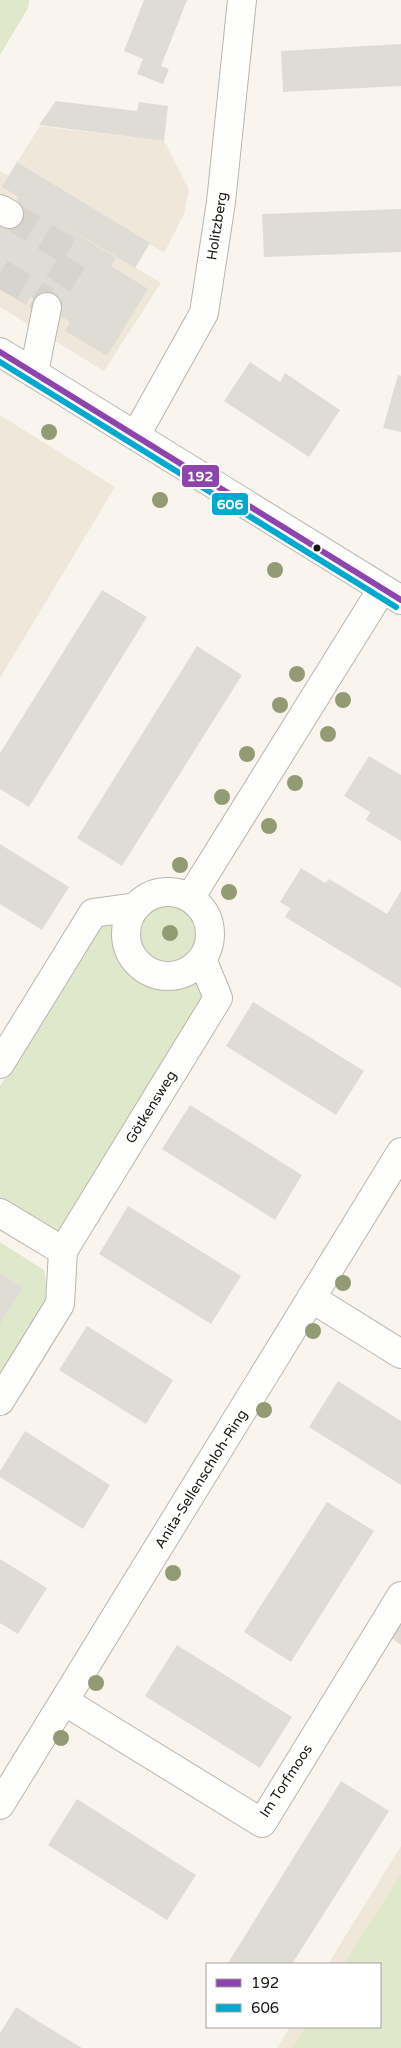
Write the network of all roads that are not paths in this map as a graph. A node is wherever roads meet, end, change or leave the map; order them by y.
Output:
1 (242, 0) edge
2 (47, 307) tunnel mouth
3 (0, 352) edge
4 (34, 372) junction
5 (136, 435) junction
6 (392, 595) edge
7 (190, 898) junction
8 (136, 907) junction
9 (202, 960) junction
10 (0, 1064) edge
11 (401, 1152) edge
12 (0, 1214) edge
13 (63, 1251) junction
14 (311, 1298) junction
15 (401, 1354) edge
16 (0, 1401) edge
17 (401, 1596) edge
18 (64, 1701) junction
19 (0, 1805) edge

1 - 5 street, Holitzberg
2 - 4 street
3 - 4 street
4 - 5 street
5 - 6 street
6 - 7 street
7 - 8 street
7 - 9 street
8 - 9 street
8 - 10 street
9 - 13 street, Götkensweg
11 - 14 street, Anita-Sellenschloh-Ring
12 - 13 street
13 - 16 street, Götkensweg
14 - 15 street
14 - 18 street, Anita-Sellenschloh-Ring
17 - 18 street, Im Torfmoos
18 - 19 street, Anita-Sellenschloh-Ring

